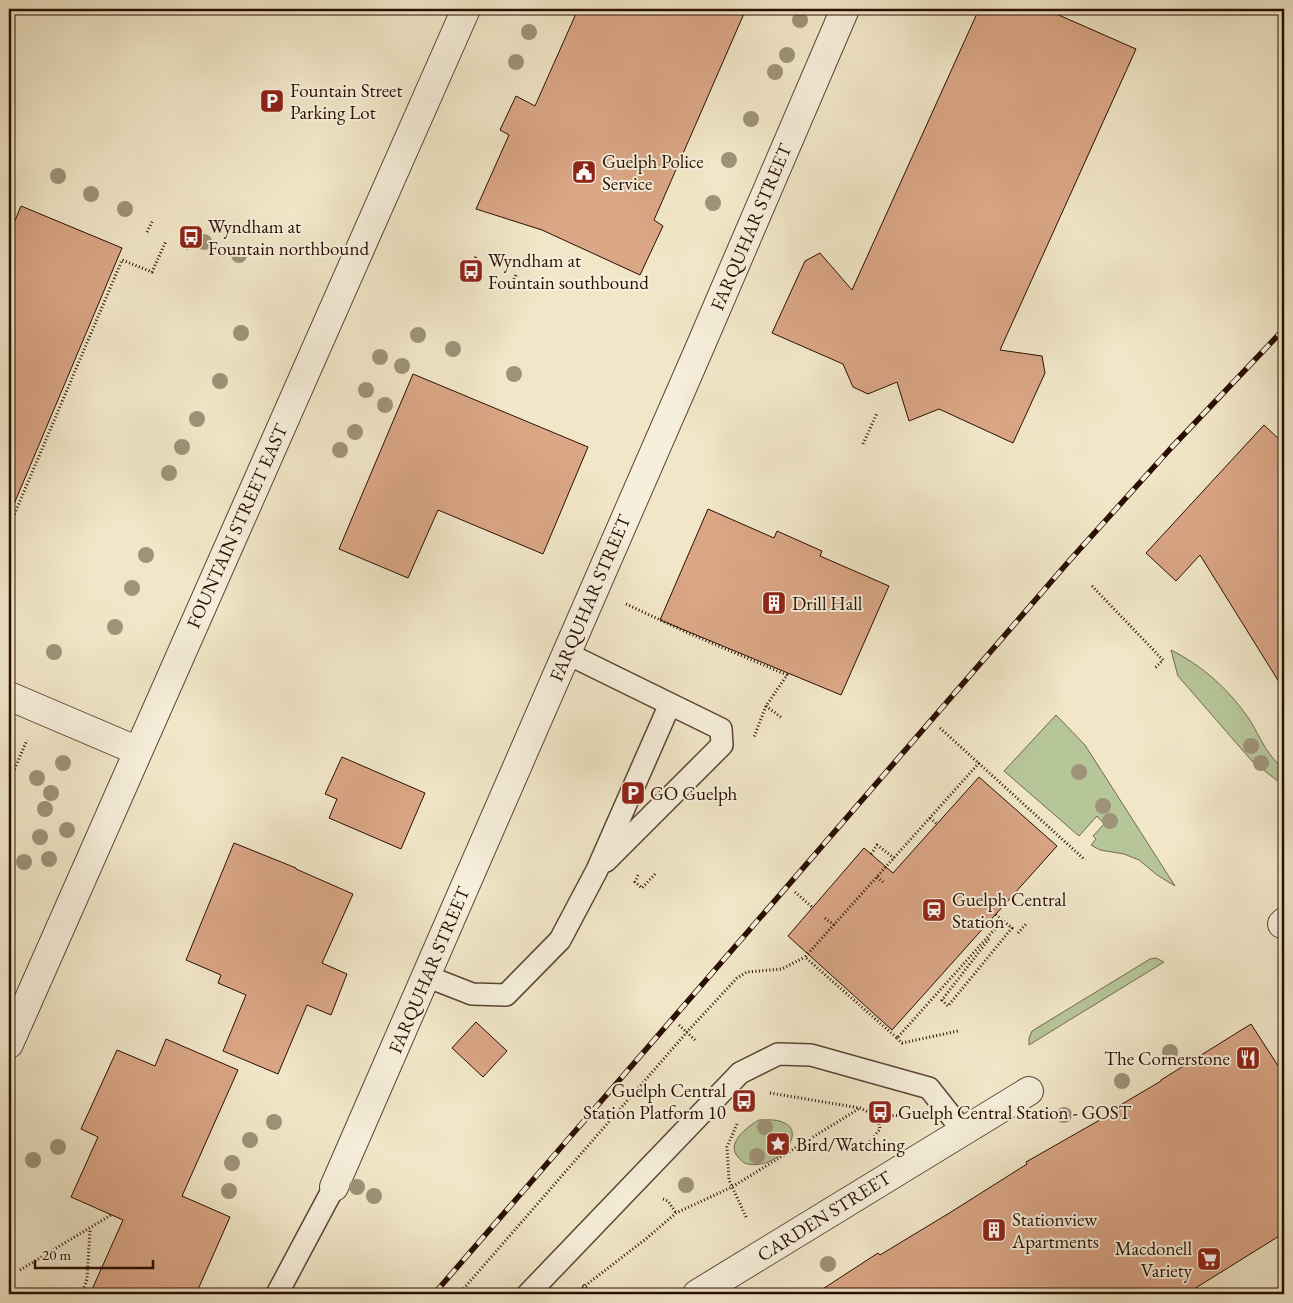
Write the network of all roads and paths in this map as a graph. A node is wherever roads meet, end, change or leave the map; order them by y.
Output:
1 (466, 9) edge
2 (844, 9) edge
3 (153, 220) dead end
4 (147, 232) dead end
5 (191, 237) dead end
6 (166, 241) dead end
7 (186, 250) dead end
8 (476, 256) dead end
9 (470, 271) dead end
10 (516, 275) dead end
11 (510, 289) dead end
12 (877, 413) dead end
13 (863, 444) dead end
14 (9, 527) edge
15 (1092, 586) dead end
16 (566, 653) junction
17 (1154, 669) dead end
18 (9, 696) edge
19 (670, 704) junction
20 (766, 706) dead end
21 (41, 710) junction
22 (782, 718) dead end
23 (940, 728) dead end
24 (138, 751) junction
25 (979, 763) junction
26 (9, 782) edge
27 (930, 817) junction
28 (937, 824) dead end
29 (871, 854) dead end
30 (894, 858) junction
31 (1085, 860) dead end
32 (597, 870) junction
33 (877, 876) junction
34 (884, 883) dead end
35 (795, 892) dead end
36 (812, 907) dead end
37 (996, 914) dead end
38 (825, 918) dead end
39 (1003, 920) junction
40 (1027, 923) dead end
41 (834, 925) junction
42 (1018, 933) dead end
43 (805, 957) junction
44 (426, 976) junction
45 (679, 1025) dead end
46 (958, 1030) dead end
47 (687, 1032) junction
48 (897, 1038) junction
49 (695, 1040) dead end
50 (9, 1044) edge
51 (1029, 1091) dead end
52 (769, 1093) dead end
53 (860, 1108) junction
54 (904, 1115) dead end
55 (878, 1117) junction
56 (737, 1122) dead end
57 (963, 1131) junction
58 (862, 1152) dead end
59 (334, 1187) joint
60 (732, 1187) junction
61 (659, 1198) dead end
62 (676, 1213) junction
63 (111, 1215) dead end
64 (747, 1220) dead end
65 (90, 1228) junction
66 (20, 1270) dead end
67 (577, 1280) dead end
68 (584, 1286) junction
69 (82, 1294) edge
70 (276, 1294) edge
71 (459, 1294) edge
72 (528, 1294) edge
73 (573, 1294) edge
74 (593, 1294) edge
75 (697, 1294) edge

1 - 24 street, FOUNTAIN STREET EAST
2 - 16 street, FARQUHAR STREET
3 - 4 path
5 - 7 path
6 - 14 path
8 - 9 path
10 - 11 path
12 - 13 path
15 - 17 path
16 - 19 lane
16 - 44 street, FARQUHAR STREET
18 - 21 street
19 - 32 lane
19 - 32 lane
20 - 22 path
21 - 24 street
21 - 26 path
23 - 25 path
24 - 50 street, FOUNTAIN STREET EAST
25 - 27 path
25 - 31 path
27 - 28 path
27 - 30 path
29 - 30 path
30 - 33 path
32 - 44 lane
33 - 34 path
33 - 41 path
35 - 36 path
37 - 39 path
38 - 41 path
39 - 39 path
39 - 48 path
40 - 42 path
41 - 43 path
43 - 47 path
43 - 48 path
44 - 59 street, FARQUHAR STREET
45 - 47 path
46 - 48 path
47 - 49 path
47 - 71 path
51 - 57 street, CARDEN STREET
52 - 53 path
53 - 55 path
53 - 60 path
54 - 55 path
55 - 58 path
56 - 60 path
57 - 72 lane
57 - 75 street, CARDEN STREET
59 - 70 lane
60 - 62 path
60 - 64 path
61 - 62 path
62 - 68 path
63 - 65 path
65 - 66 path
65 - 69 path
67 - 68 path
68 - 73 path
68 - 74 path

